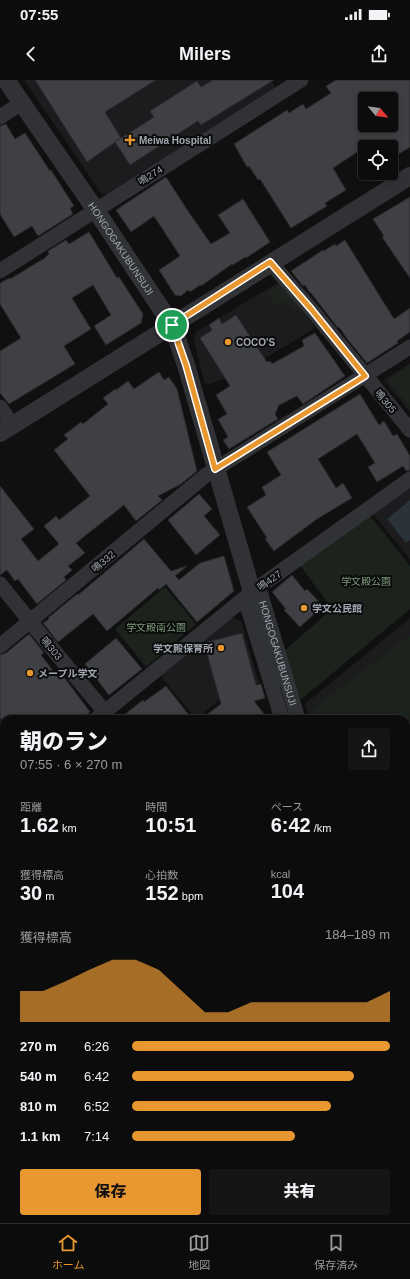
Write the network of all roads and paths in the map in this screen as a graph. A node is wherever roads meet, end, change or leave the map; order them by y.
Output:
1 (6, 80) edge
2 (301, 80) edge
3 (22, 103) junction
4 (0, 117) edge
5 (410, 176) edge
6 (95, 209) junction
7 (270, 262) junction
8 (0, 271) edge
9 (172, 325) junction
10 (410, 347) edge
11 (365, 376) junction
12 (0, 407) edge
13 (6, 429) edge
14 (410, 430) edge
15 (215, 469) junction
16 (410, 479) edge
17 (0, 584) edge
18 (252, 592) junction
19 (30, 621) junction
20 (0, 646) edge
21 (101, 715) edge
22 (281, 715) edge
23 (297, 715) edge

1 - 3 street, HONGOGAKUBUNSUJI
2 - 6 street, 鳴274
3 - 4 street
3 - 6 street, HONGOGAKUBUNSUJI
5 - 7 street
6 - 8 street, 鳴274
6 - 9 street, HONGOGAKUBUNSUJI
7 - 9 street
7 - 11 street, 鳴305
9 - 13 street
9 - 15 street, HONGOGAKUBUNSUJI
10 - 11 street, 鳴332
11 - 14 street, 鳴305
11 - 15 street, 鳴332
12 - 13 street
15 - 18 street, HONGOGAKUBUNSUJI
15 - 19 street, 鳴332
16 - 18 street, 鳴427
17 - 19 street, 鳴303
18 - 21 street, 鳴427
18 - 22 street, HONGOGAKUBUNSUJI
18 - 23 street, HONGOGAKUBUNSUJI
19 - 20 street, 鳴332
19 - 21 street, 鳴303

